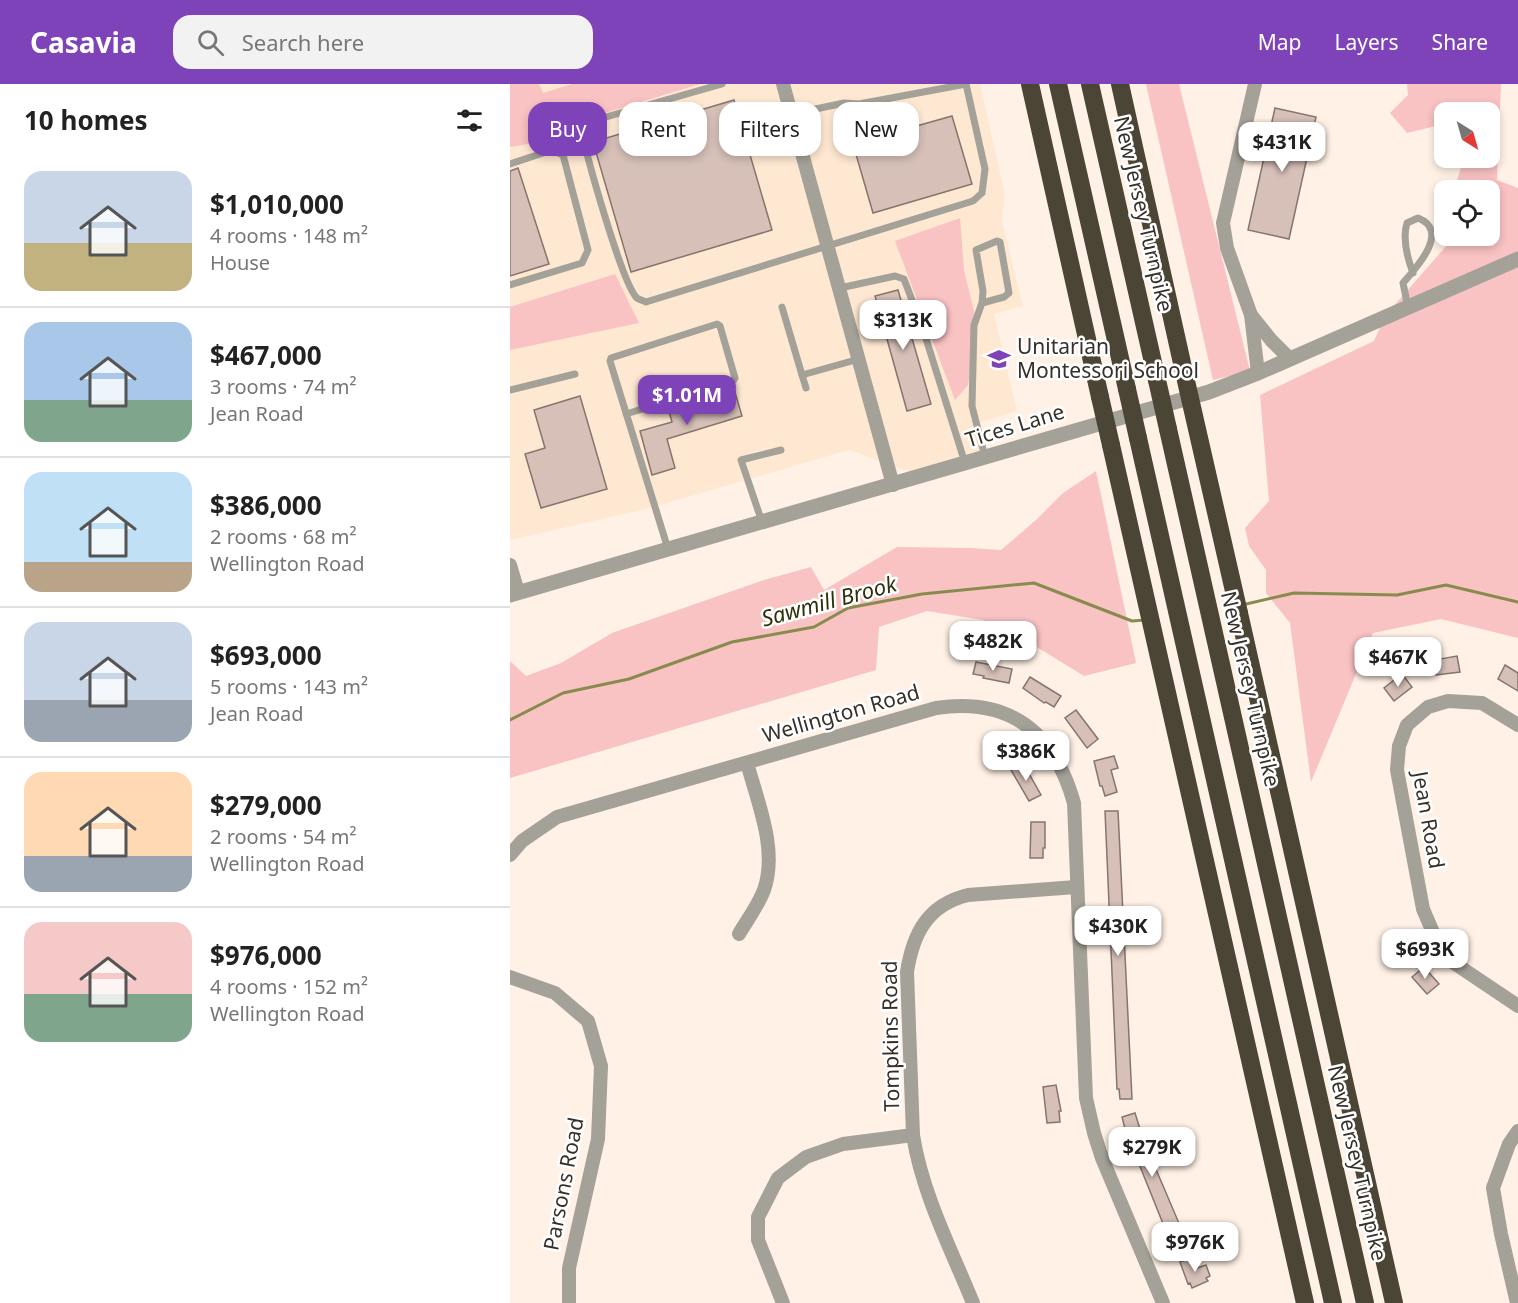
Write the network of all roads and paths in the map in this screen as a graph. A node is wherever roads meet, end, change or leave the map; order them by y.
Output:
1 (722, 84) edge
2 (783, 84) edge
3 (966, 84) edge
4 (1030, 84) edge
5 (1058, 84) edge
6 (1090, 84) edge
7 (1120, 84) edge
8 (1255, 84) edge
9 (788, 102) edge
10 (821, 108) edge
11 (804, 156) edge
12 (510, 164) edge
13 (828, 244) junction
14 (1518, 259) edge
15 (1413, 273) junction
16 (510, 285) edge
17 (840, 288) junction
18 (982, 303) junction
19 (782, 307) dead end
20 (1408, 307) junction
21 (1251, 315) junction
22 (859, 359) junction
23 (1290, 359) junction
24 (1258, 373) junction
25 (575, 374) dead end
26 (802, 375) junction
27 (806, 388) dead end
28 (510, 390) edge
29 (626, 414) junction
30 (781, 450) dead end
31 (985, 457) junction
32 (965, 463) junction
33 (893, 485) junction
34 (762, 522) junction
35 (668, 549) junction
36 (510, 565) edge
37 (514, 594) edge
38 (1518, 725) edge
39 (747, 763) junction
40 (510, 855) edge
41 (1076, 887) junction
42 (739, 934) dead end
43 (510, 977) edge
44 (1518, 1006) edge
45 (1518, 1131) edge
46 (913, 1135) junction
47 (569, 1303) edge
48 (783, 1303) edge
49 (973, 1303) edge
50 (1163, 1303) edge
51 (1305, 1303) edge
52 (1333, 1303) edge
53 (1365, 1303) edge
54 (1394, 1303) edge
55 (1517, 1303) edge

1 - 13 lane
2 - 9 street
3 - 10 lane
3 - 13 lane
4 - 51 highway, bridge
5 - 52 highway, bridge
6 - 53 highway, New Jersey Turnpike, bridge
7 - 54 highway, New Jersey Turnpike, bridge
8 - 21 street
11 - 13 street
12 - 16 lane
13 - 17 street
14 - 20 street, Tices Lane
15 - 15 lane
15 - 20 lane
17 - 22 street
17 - 32 lane
18 - 18 lane
18 - 31 lane
19 - 26 lane
20 - 23 street, Tices Lane
21 - 23 street
21 - 24 street
22 - 26 lane
22 - 33 street
23 - 24 street, Tices Lane
24 - 31 street, Tices Lane
25 - 28 lane
26 - 27 lane
29 - 29 lane
29 - 35 lane
30 - 34 lane
31 - 32 street, Tices Lane
32 - 33 street, Tices Lane
33 - 34 street, Tices Lane
34 - 35 street, Tices Lane
35 - 37 street, Tices Lane
36 - 37 street
38 - 44 street, Jean Road
39 - 40 street, Wellington Road
39 - 41 street, Wellington Road
39 - 42 street
41 - 46 street, Tompkins Road
41 - 50 street, Wellington Road
43 - 47 street, Parsons Road
45 - 55 street
46 - 48 street
46 - 49 street, Tompkins Road

